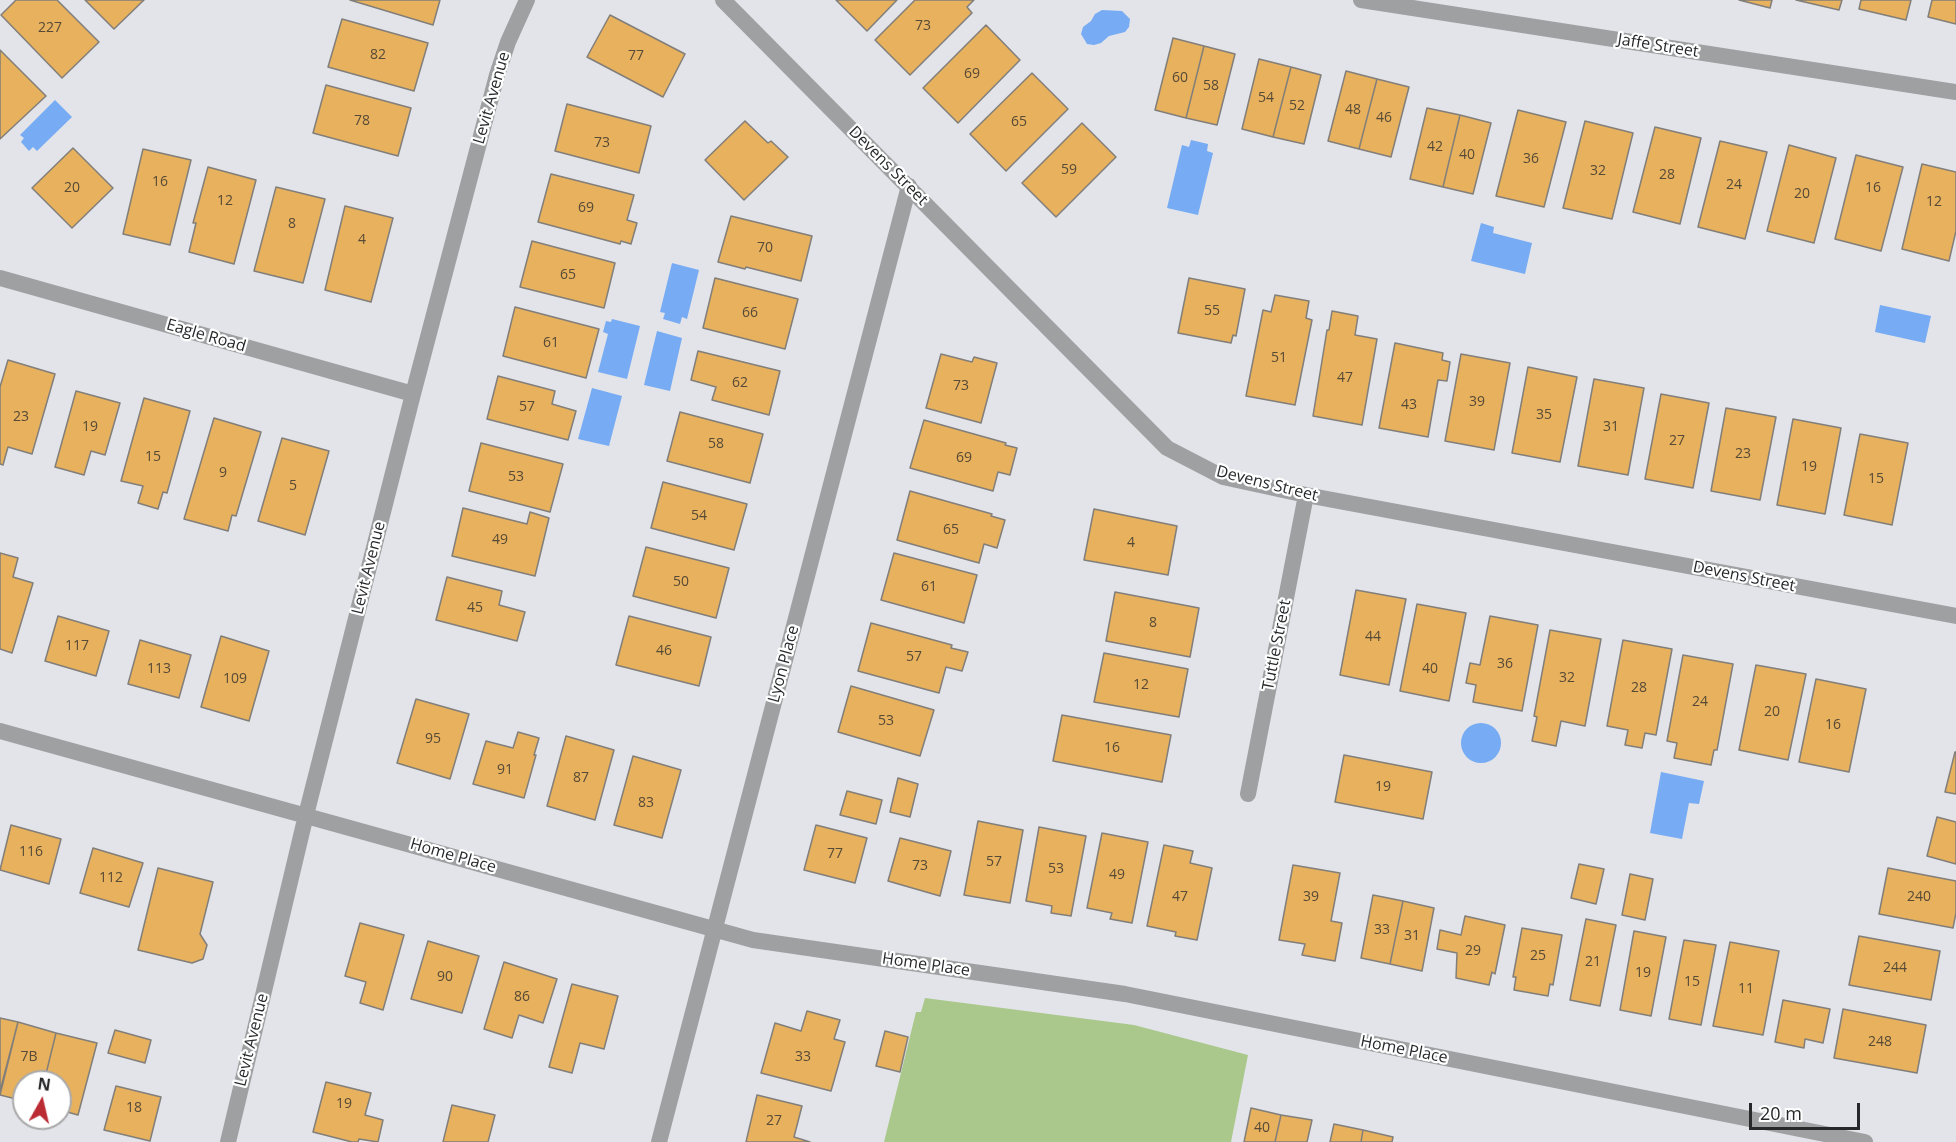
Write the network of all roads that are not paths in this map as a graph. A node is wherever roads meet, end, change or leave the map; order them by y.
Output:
1 (527, 0) edge
2 (723, 0) edge
3 (1361, 0) edge
4 (1956, 92) edge
5 (909, 186) junction
6 (0, 278) edge
7 (412, 394) junction
8 (1306, 495) junction
9 (1956, 616) edge
10 (0, 731) edge
11 (1248, 794) dead end
12 (306, 815) junction
13 (714, 929) junction
14 (228, 1142) edge
15 (660, 1142) edge
16 (1865, 1142) edge

1 - 7 street, Levit Avenue
2 - 5 street, Devens Street
3 - 4 street, Jaffe Street
5 - 8 street, Devens Street
5 - 13 street, Lyon Place
6 - 7 street, Eagle Road
7 - 12 street, Levit Avenue
8 - 9 street, Devens Street
8 - 11 street, Tuttle Street
10 - 12 street, Home Place
12 - 13 street, Home Place
12 - 14 street, Levit Avenue
13 - 15 street, Lyon Place
13 - 16 street, Home Place

